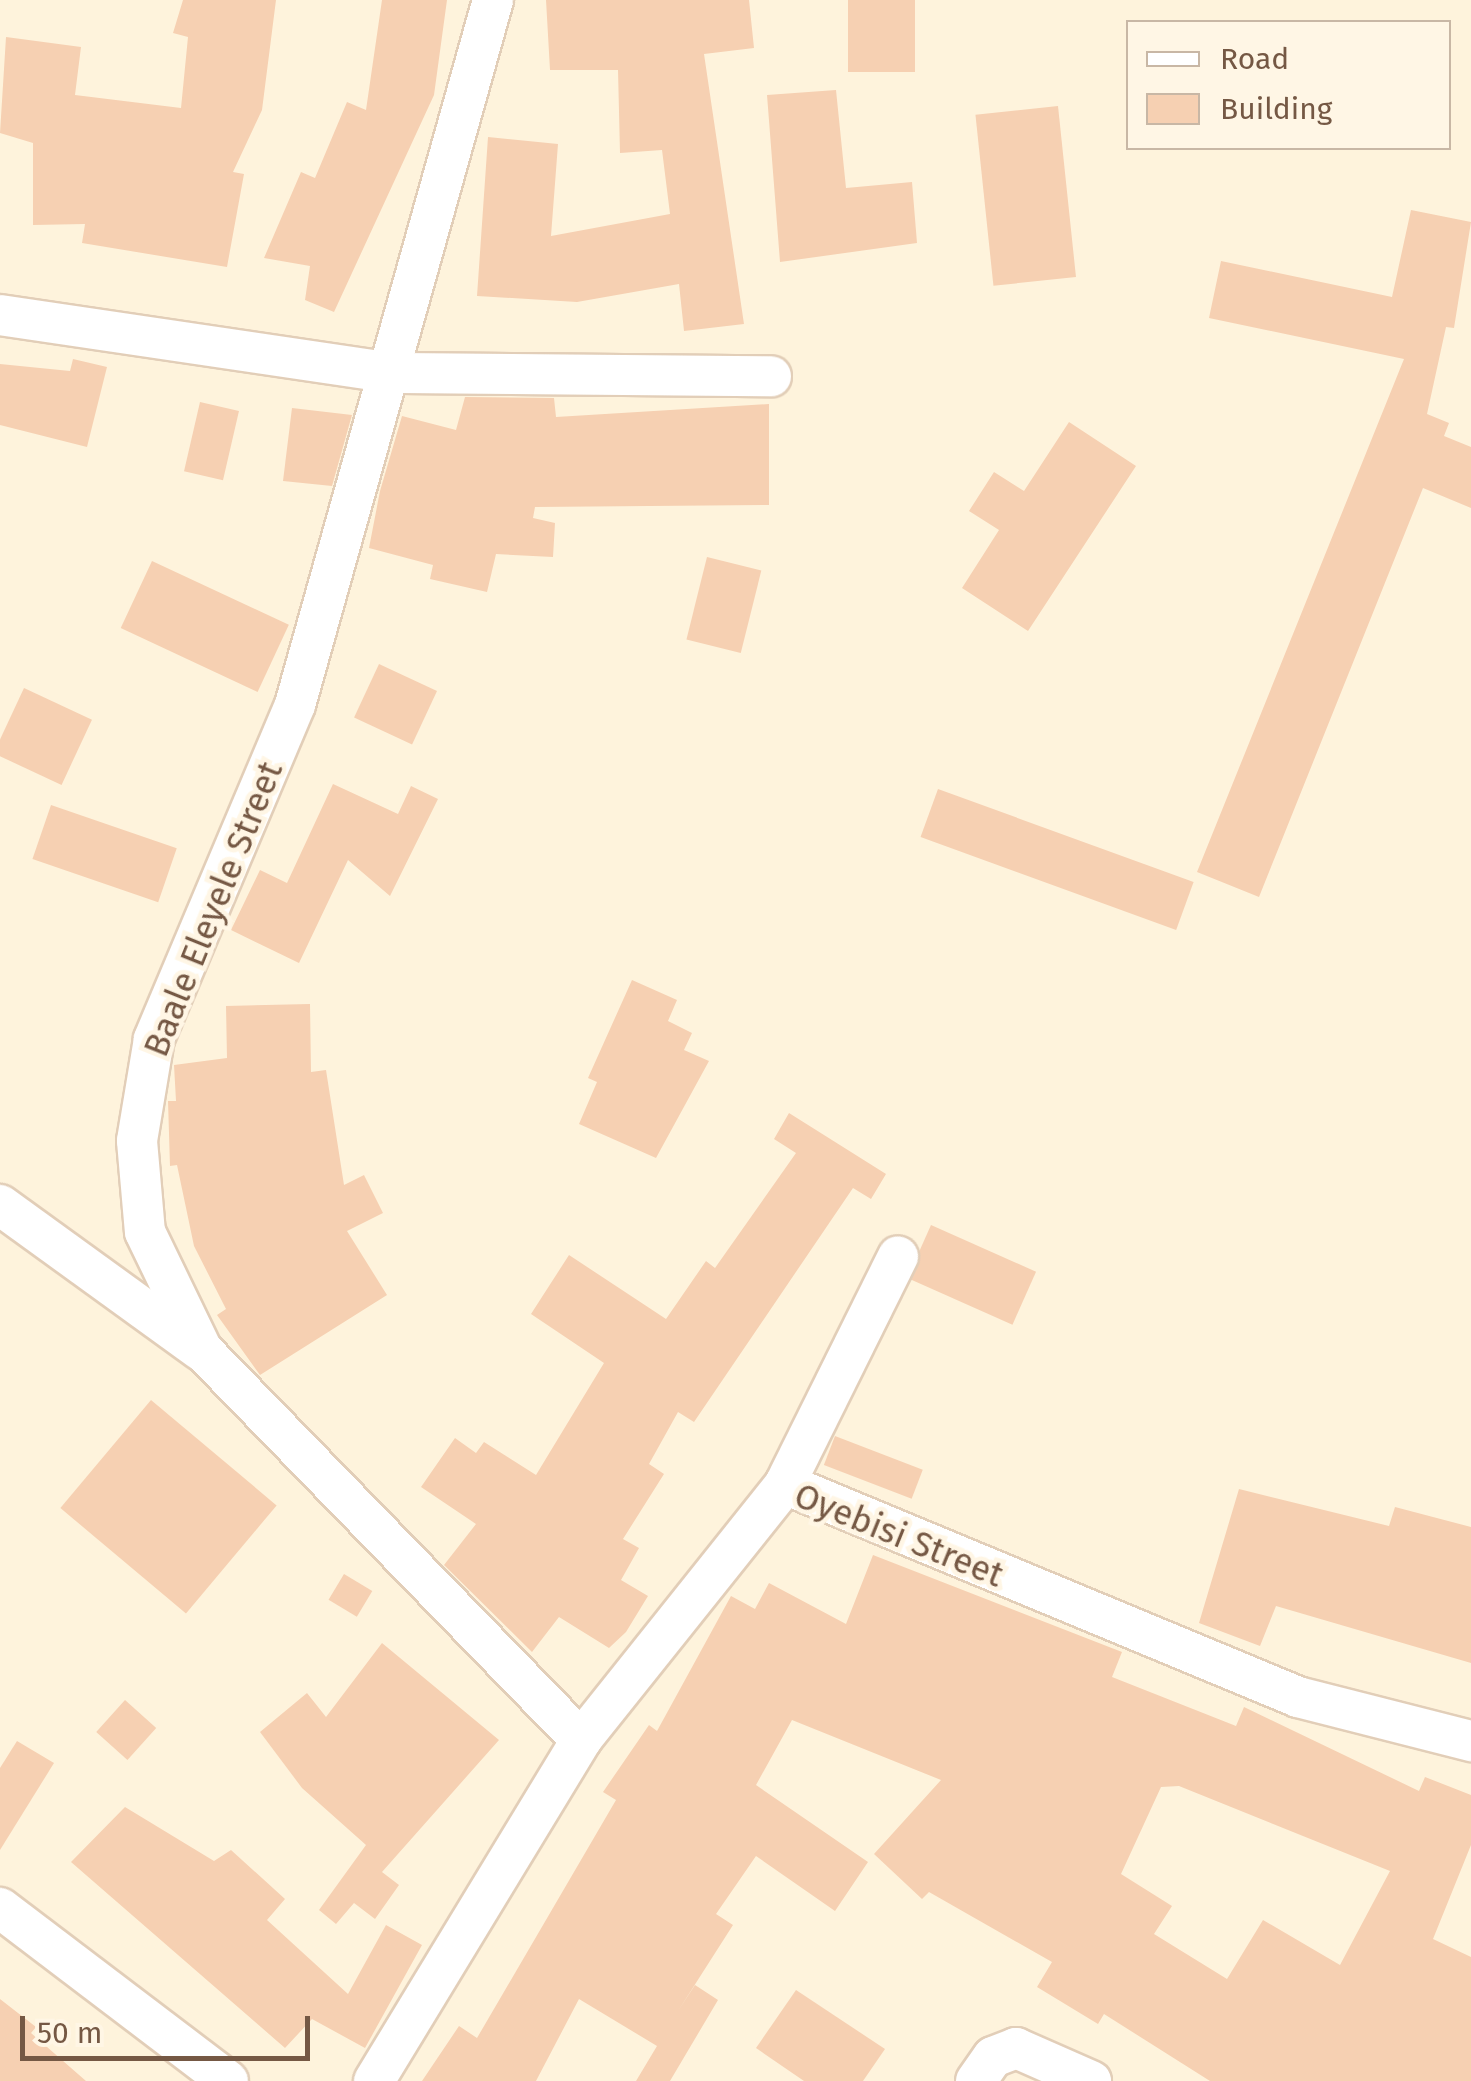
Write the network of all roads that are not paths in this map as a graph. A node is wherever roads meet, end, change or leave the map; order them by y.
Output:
1 (493, 0) edge
2 (0, 315) edge
3 (392, 373) junction
4 (771, 376) dead end
5 (0, 1204) edge
6 (898, 1256) dead end
7 (202, 1350) junction
8 (785, 1484) junction
9 (582, 1740) junction
10 (1471, 1741) edge
11 (0, 1908) edge
12 (228, 2081) edge
13 (374, 2081) edge
14 (976, 2081) edge
15 (1090, 2081) edge

1 - 3 street, Baale Eleyele Street
2 - 3 street
3 - 4 street
3 - 7 street, Baale Eleyele Street
5 - 7 street
6 - 8 street
7 - 9 street, Baale Eleyele Street
8 - 9 street, Oyebisi Street
8 - 10 street, Oyebisi Street
9 - 13 street, Oyebisi Street
11 - 12 street
14 - 15 street

